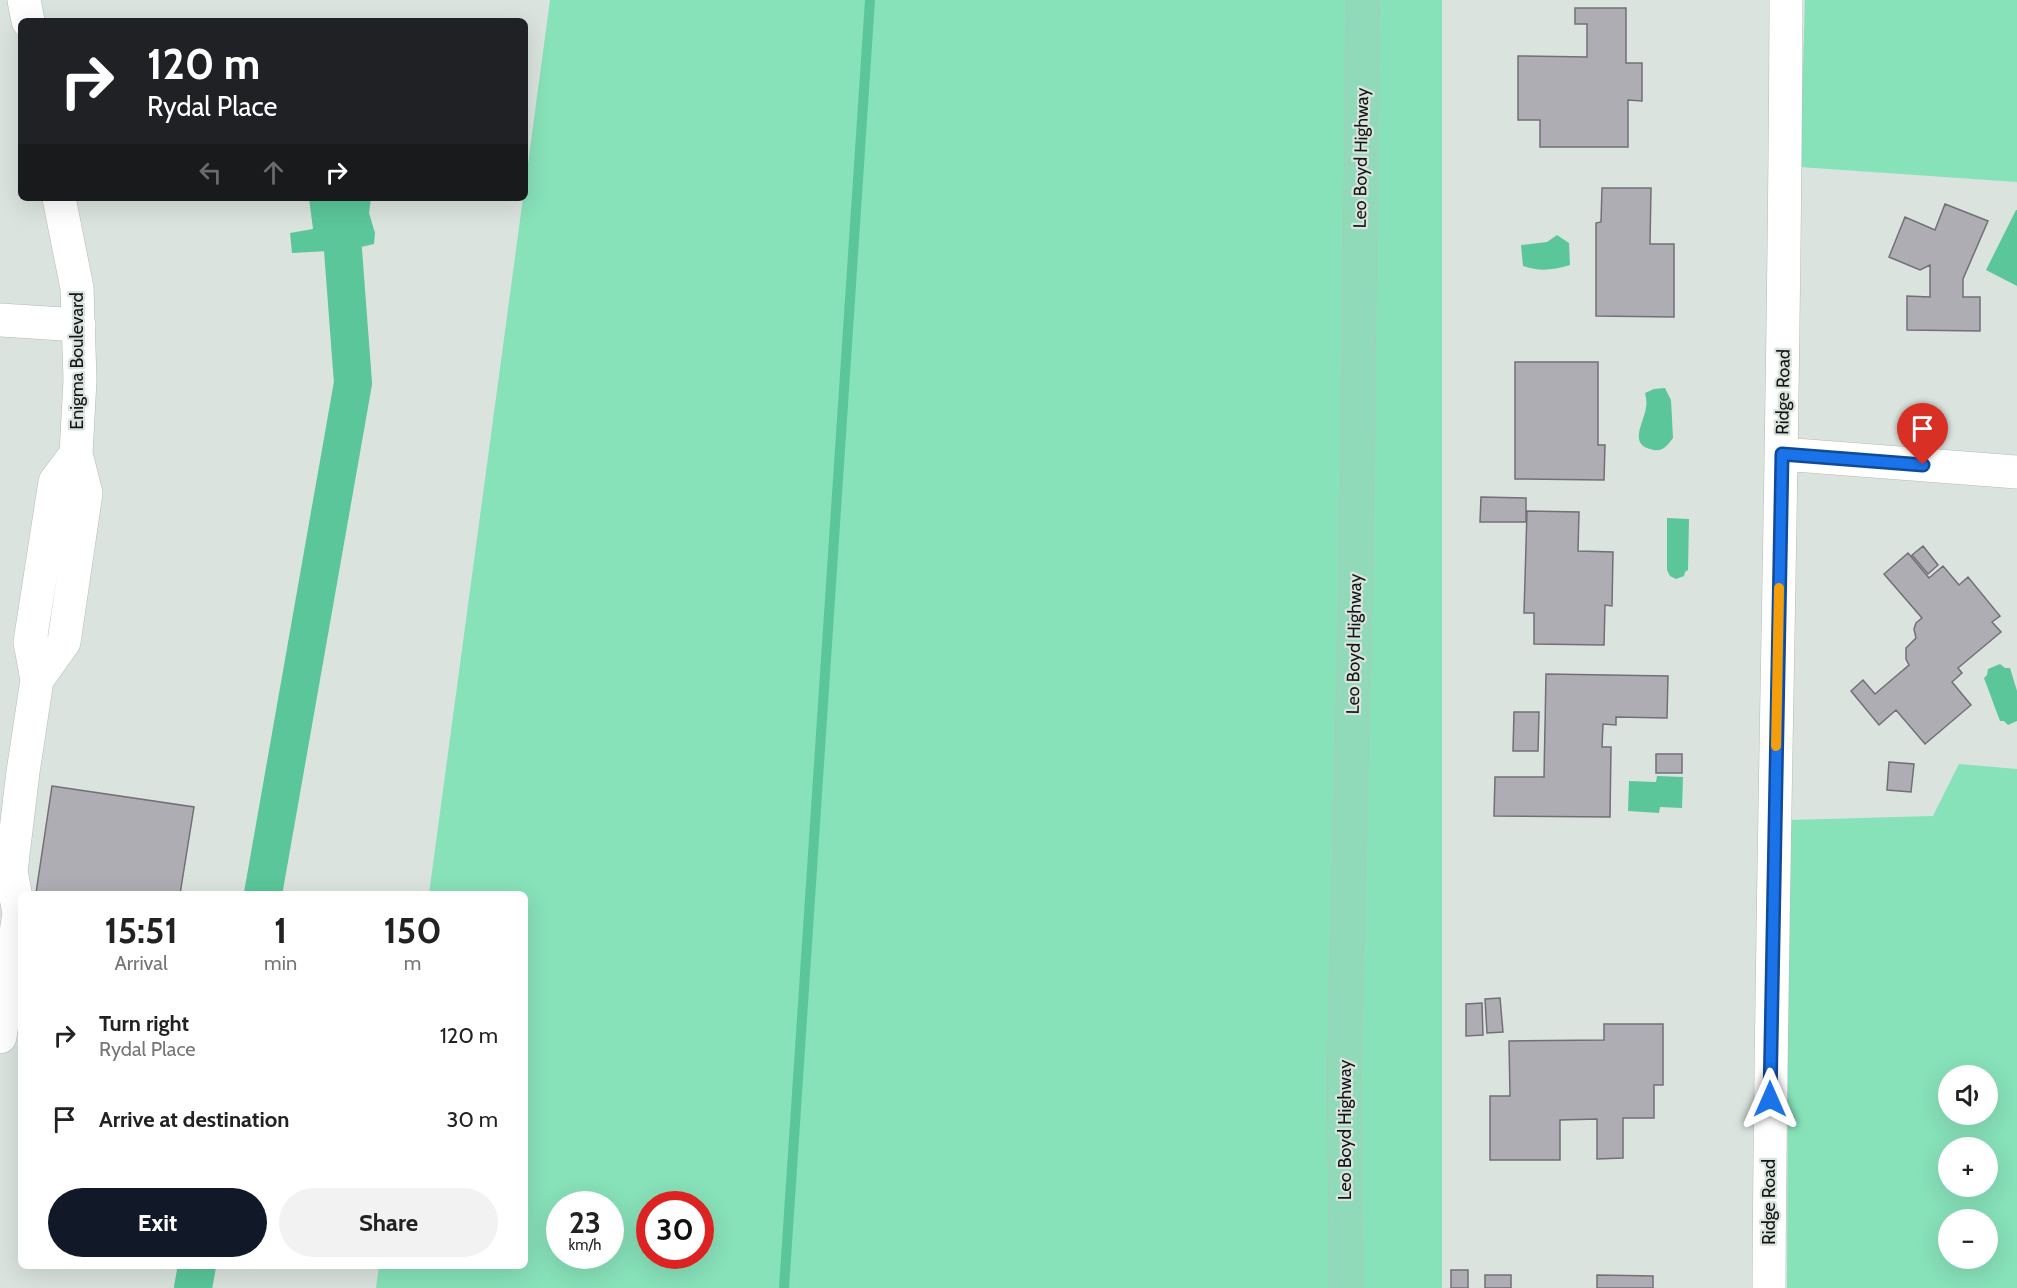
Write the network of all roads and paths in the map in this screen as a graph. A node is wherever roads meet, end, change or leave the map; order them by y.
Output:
1 (24, 0) edge
2 (1363, 0) edge
3 (1786, 0) edge
4 (27, 18) edge
5 (60, 201) edge
6 (0, 320) edge
7 (79, 325) junction
8 (1782, 454) junction
9 (2017, 472) edge
10 (12, 770) edge
11 (5, 882) edge
12 (18, 911) edge
13 (18, 920) edge
14 (0, 1037) edge
15 (1346, 1288) edge
16 (1769, 1288) edge

1 - 4 street
2 - 15 highway, Leo Boyd Highway
3 - 8 street, Ridge Road
5 - 7 street, Enigma Boulevard
6 - 7 street
7 - 10 street, Enigma Boulevard
8 - 9 street
8 - 16 street, Ridge Road
10 - 11 street, Enigma Boulevard
11 - 12 street, Enigma Boulevard
13 - 14 street, Enigma Boulevard

